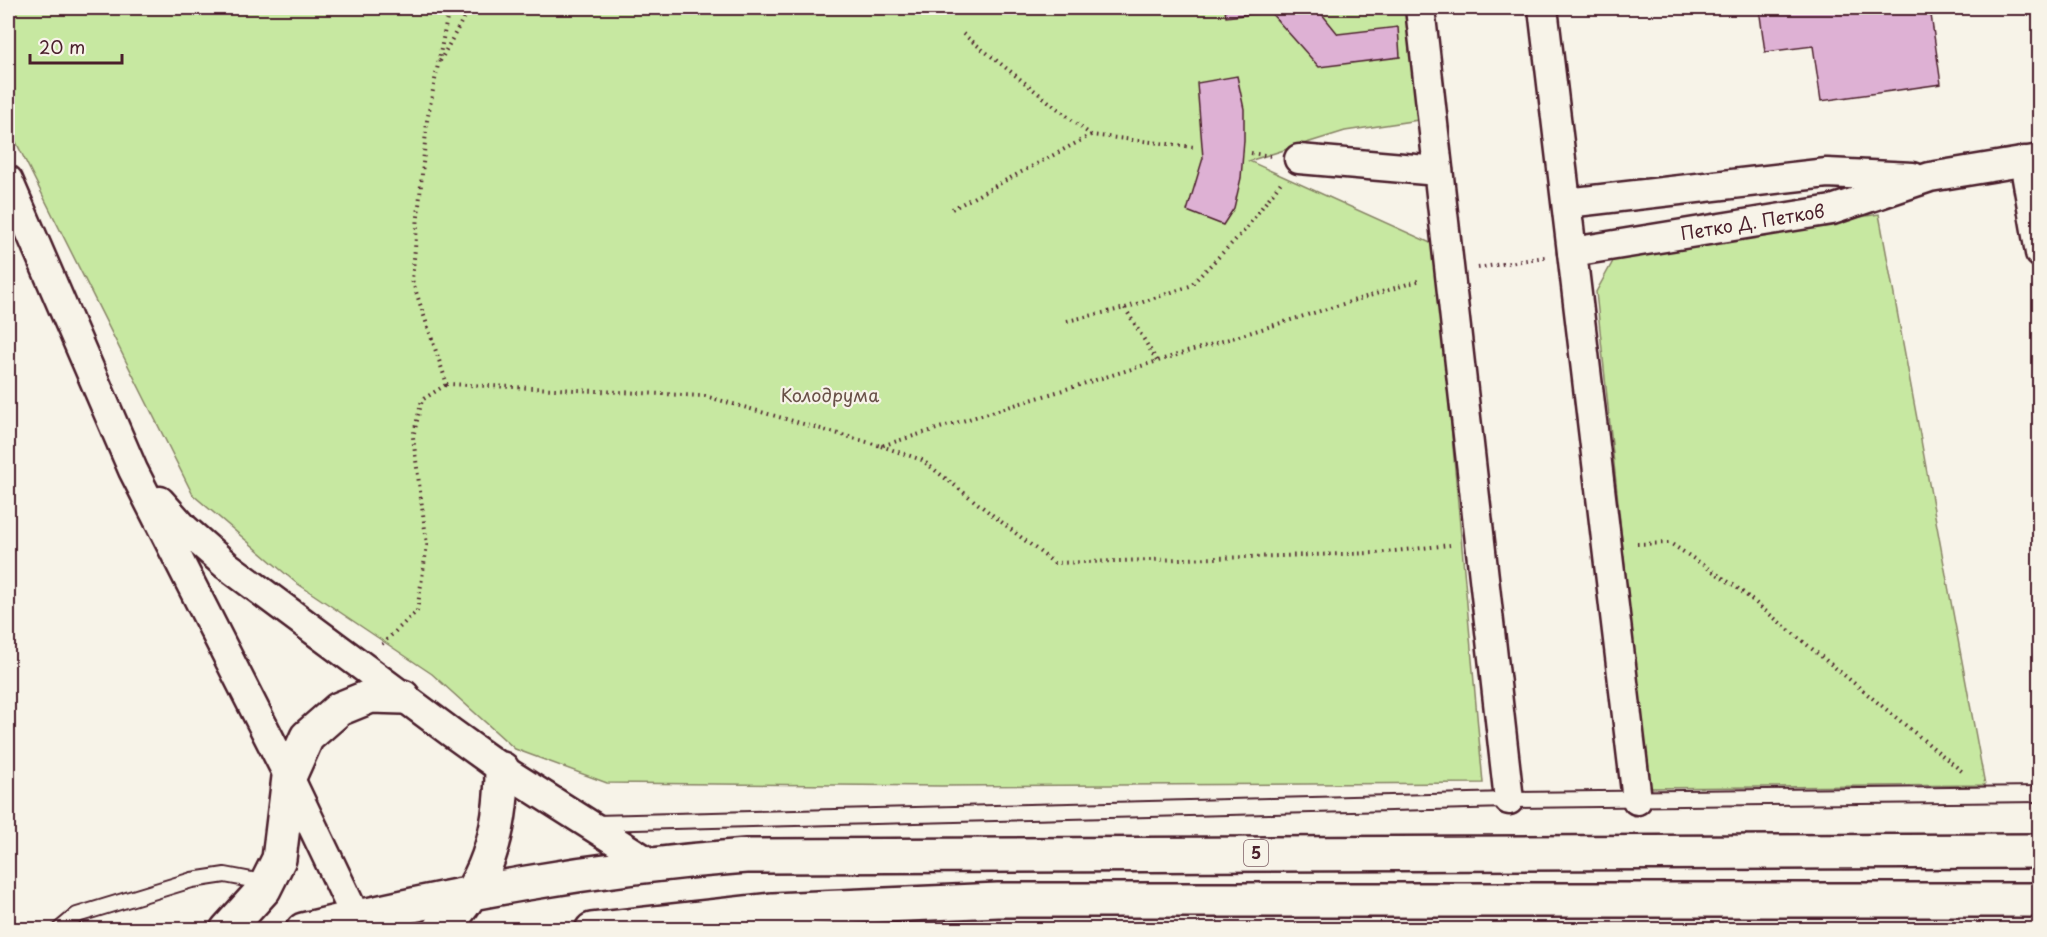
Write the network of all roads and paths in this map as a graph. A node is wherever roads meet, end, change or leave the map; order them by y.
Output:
1 (449, 8) edge
2 (469, 8) edge
3 (1420, 8) edge
4 (1543, 8) edge
5 (963, 34) dead end
6 (438, 65) junction
7 (1091, 135) junction
8 (1194, 147) dead end
9 (1299, 159) joint
10 (2032, 160) edge
11 (1438, 171) junction
12 (1930, 177) junction
13 (8, 180) edge
14 (1567, 203) junction
15 (952, 209) dead end
16 (1572, 252) junction
17 (2040, 253) edge
18 (1450, 271) junction
19 (1125, 308) junction
20 (1067, 321) dead end
21 (1157, 361) junction
22 (447, 384) junction
23 (881, 446) junction
24 (133, 470) junction
25 (1480, 541) junction
26 (1607, 544) junction
27 (360, 665) junction
28 (403, 697) junction
29 (502, 770) junction
30 (289, 777) junction
31 (1990, 794) junction
32 (2040, 794) edge
33 (1509, 800) junction
34 (1637, 800) junction
35 (588, 823) junction
36 (2040, 851) edge
37 (650, 863) junction
38 (267, 883) junction
39 (475, 891) junction
40 (2040, 900) edge
41 (359, 923) edge
42 (59, 930) edge
43 (227, 930) edge
44 (303, 930) edge
45 (440, 930) edge
46 (592, 930) edge

1 - 6 path
2 - 6 path
3 - 11 street
4 - 14 street
5 - 7 path
6 - 22 path
7 - 8 path
7 - 15 path
9 - 11 street
9 - 19 path
10 - 12 street, Петко Д. Петков
10 - 17 street
11 - 18 street
12 - 14 street, Петко Д. Петков
12 - 16 street, Петко Д. Петков
13 - 24 street
14 - 16 street
16 - 18 path
16 - 26 street
18 - 21 path
18 - 25 street
19 - 20 path
19 - 21 path
21 - 23 path
22 - 23 path
22 - 27 path
23 - 25 path
24 - 27 street
24 - 30 street
25 - 33 street
26 - 31 path
26 - 34 street
27 - 28 street
28 - 29 street
28 - 30 main road
29 - 35 street
29 - 39 main road
30 - 38 main road
30 - 41 street
31 - 32 lane
31 - 34 lane
33 - 34 lane
33 - 35 lane
35 - 37 street
36 - 37 main road, 5
37 - 39 main road, 5
38 - 42 lane
38 - 43 main road
39 - 41 main road, 5
39 - 45 main road
40 - 46 main road
41 - 44 main road, 5

